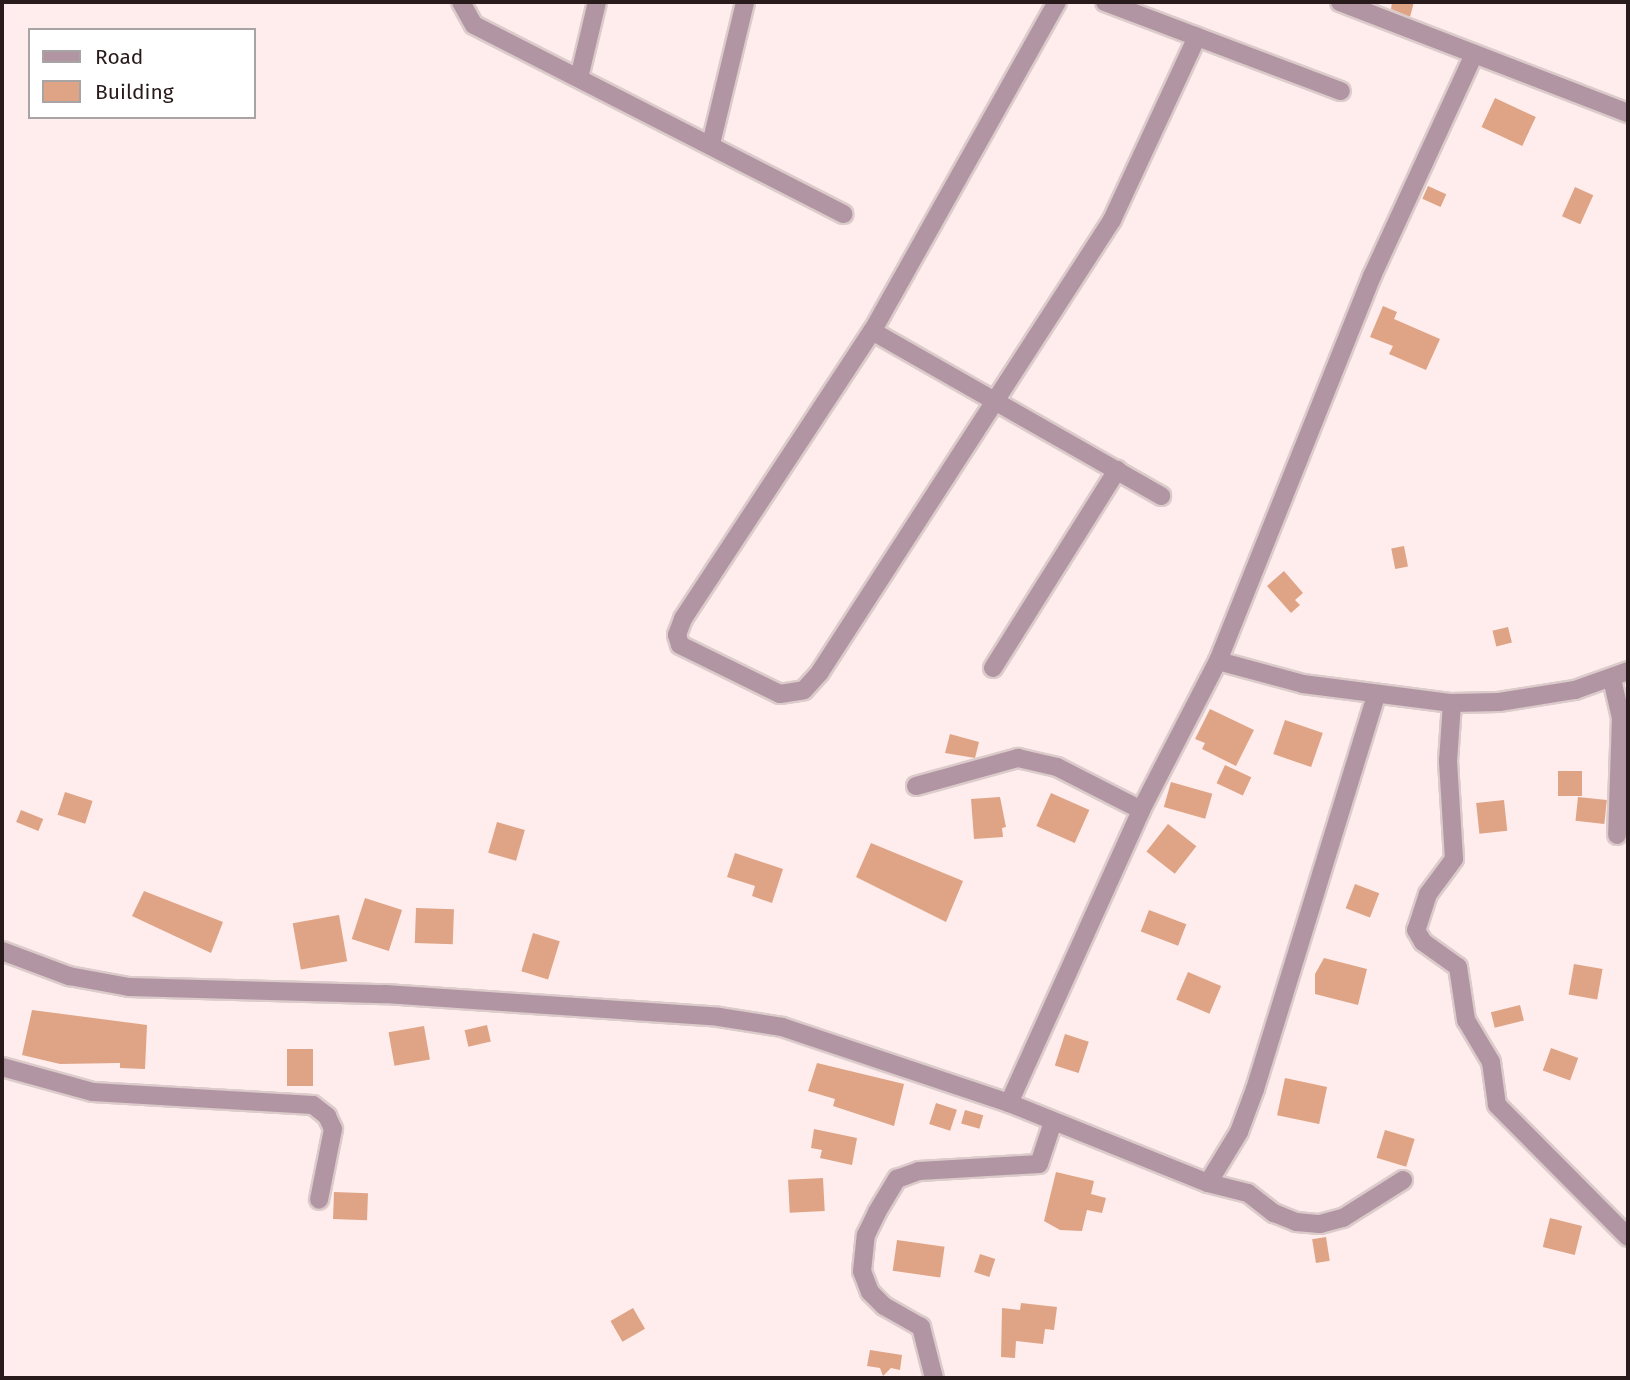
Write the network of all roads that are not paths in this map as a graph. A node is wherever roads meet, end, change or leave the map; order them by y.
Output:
1 (461, 2) edge
2 (597, 2) edge
3 (745, 2) edge
4 (1057, 2) edge
5 (1105, 2) edge
6 (1340, 2) edge
7 (1197, 37) junction
8 (1474, 54) junction
9 (579, 78) junction
10 (1341, 91) dead end
11 (1628, 114) edge
12 (711, 144) junction
13 (843, 214) dead end
14 (872, 331) junction
15 (997, 400) junction
16 (1117, 470) junction
17 (1161, 496) dead end
18 (1218, 662) junction
19 (993, 668) dead end
20 (1628, 671) edge
21 (1612, 679) junction
22 (1376, 695) junction
23 (1452, 703) junction
24 (916, 786) dead end
25 (1141, 810) junction
26 (1617, 835) dead end
27 (2, 951) edge
28 (2, 1067) edge
29 (1009, 1102) junction
30 (1053, 1122) junction
31 (1403, 1180) dead end
32 (1208, 1183) junction
33 (319, 1200) dead end
34 (1628, 1237) edge
35 (934, 1378) edge

1 - 9 street
2 - 9 street
3 - 12 street
4 - 14 street
5 - 7 street
6 - 8 street
7 - 10 street
7 - 15 street
8 - 11 street
8 - 18 street
9 - 12 street
12 - 13 street
14 - 15 street
14 - 15 street
15 - 16 street
16 - 17 street
16 - 19 street
18 - 22 street
18 - 25 street
20 - 21 street
21 - 23 street
21 - 26 street
22 - 23 street
22 - 32 street
23 - 34 street
24 - 25 street
25 - 29 street
27 - 29 street
28 - 33 street
29 - 30 street
30 - 32 street
30 - 35 street
31 - 32 street

